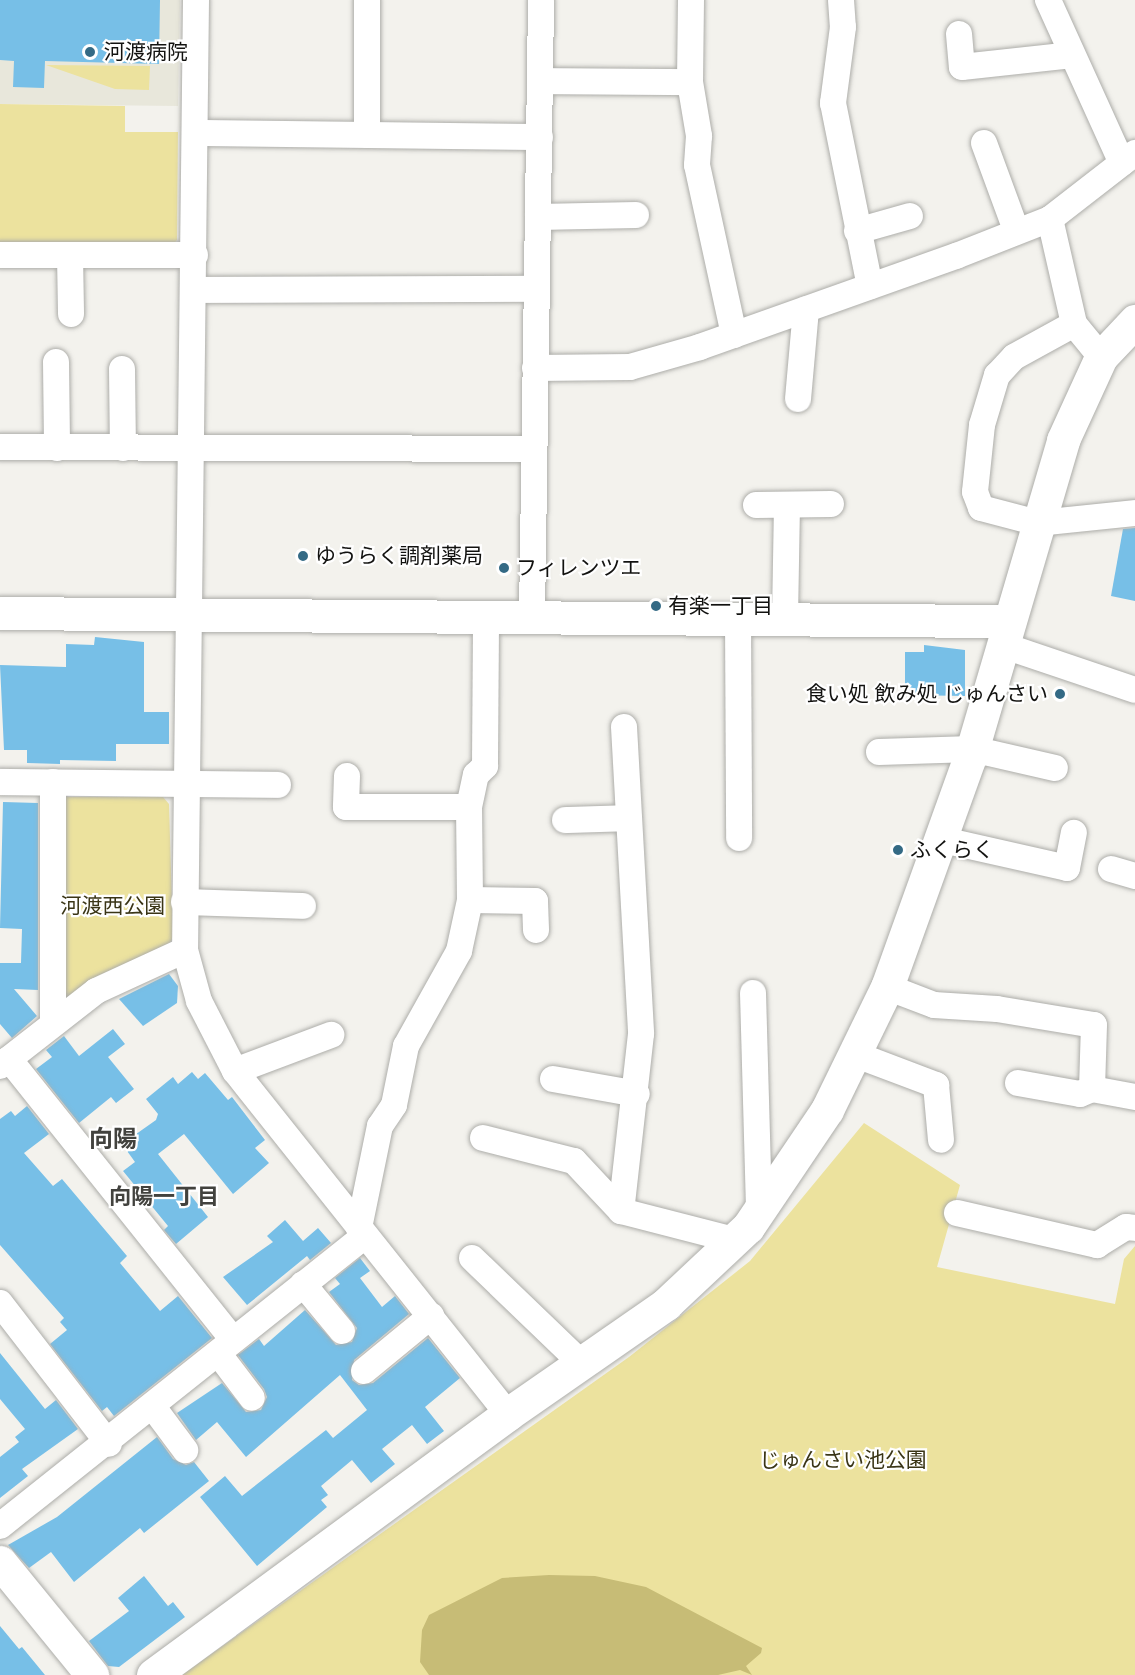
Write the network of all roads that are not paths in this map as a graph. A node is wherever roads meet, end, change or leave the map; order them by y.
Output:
1 (196, 0) edge
2 (367, 0) edge
3 (541, 0) edge
4 (691, 0) edge
5 (841, 0) edge
6 (1048, 0) edge
7 (959, 34) dead end
8 (1072, 55) junction
9 (540, 81) junction
10 (690, 82) junction
11 (196, 133) junction
12 (367, 135) junction
13 (540, 137) junction
14 (984, 143) dead end
15 (1129, 158) edge
16 (636, 215) dead end
17 (910, 216) dead end
18 (538, 217) junction
19 (1050, 219) junction
20 (1016, 230) junction
21 (857, 231) junction
22 (0, 255) edge
23 (70, 255) junction
24 (195, 255) junction
25 (870, 286) junction
26 (536, 289) junction
27 (195, 290) junction
28 (806, 309) junction
29 (71, 314) dead end
30 (1135, 321) edge
31 (1074, 324) junction
32 (734, 334) junction
33 (1101, 357) junction
34 (56, 362) dead end
35 (535, 368) junction
36 (122, 369) dead end
37 (798, 399) dead end
38 (0, 447) edge
39 (57, 448) junction
40 (123, 448) junction
41 (190, 449) junction
42 (533, 449) junction
43 (831, 504) dead end
44 (756, 505) dead end
45 (787, 505) junction
46 (1135, 513) edge
47 (1038, 523) junction
48 (0, 613) edge
49 (188, 614) junction
50 (486, 617) junction
51 (532, 617) junction
52 (738, 618) junction
53 (785, 619) junction
54 (1005, 633) junction
55 (1135, 690) edge
56 (624, 727) dead end
57 (972, 748) junction
58 (879, 753) dead end
59 (1055, 768) dead end
60 (347, 776) dead end
61 (187, 781) junction
62 (52, 782) junction
63 (0, 783) edge
64 (278, 785) dead end
65 (469, 807) junction
66 (627, 818) junction
67 (566, 820) dead end
68 (1074, 833) dead end
69 (740, 838) dead end
70 (943, 840) junction
71 (470, 900) junction
72 (184, 902) junction
73 (303, 906) dead end
74 (536, 930) dead end
75 (185, 950) junction
76 (887, 987) junction
77 (753, 993) dead end
78 (53, 1022) junction
79 (331, 1035) dead end
80 (854, 1054) junction
81 (5, 1062) edge
82 (235, 1071) junction
83 (553, 1079) dead end
84 (1018, 1083) dead end
85 (1092, 1089) junction
86 (637, 1094) junction
87 (1135, 1097) edge
88 (483, 1138) dead end
89 (940, 1140) dead end
90 (621, 1210) junction
91 (759, 1212) junction
92 (957, 1213) dead end
93 (1135, 1228) edge
94 (362, 1232) junction
95 (734, 1240) junction
96 (472, 1258) dead end
97 (303, 1284) junction
98 (0, 1303) edge
99 (430, 1316) junction
100 (342, 1331) dead end
101 (226, 1347) junction
102 (581, 1363) junction
103 (364, 1371) dead end
104 (252, 1398) dead end
105 (153, 1407) junction
106 (508, 1414) junction
107 (109, 1444) junction
108 (185, 1450) dead end
109 (0, 1526) edge
110 (0, 1562) edge
111 (92, 1675) edge
112 (153, 1675) edge

1 - 11 street
2 - 12 street
3 - 9 street
4 - 10 street
5 - 21 street
6 - 8 street
7 - 8 street
8 - 15 street
9 - 10 street
9 - 13 street
10 - 32 street
11 - 12 street
11 - 24 street
12 - 13 street
13 - 18 street
14 - 20 street
15 - 19 street
16 - 18 street
17 - 21 street
18 - 26 street
19 - 20 street
19 - 31 street
20 - 25 street
21 - 25 street
22 - 23 street
23 - 24 street
23 - 29 street
24 - 27 street
25 - 28 street
26 - 27 street
26 - 35 street
27 - 41 street
28 - 32 street
28 - 37 street
30 - 33 street
31 - 33 street
31 - 47 street
32 - 35 street
33 - 47 street
34 - 39 street
35 - 42 street
36 - 40 street
38 - 39 street
39 - 40 street
40 - 41 street
41 - 42 street
41 - 49 street
42 - 51 street
43 - 45 street
44 - 45 street
45 - 53 street
46 - 47 street
47 - 54 street
48 - 49 street
49 - 50 street
49 - 61 street
50 - 51 street
50 - 65 street
51 - 52 street
52 - 53 street
52 - 69 street
53 - 54 street
54 - 55 street
54 - 57 street
56 - 66 street
57 - 58 street
57 - 59 street
57 - 70 street
60 - 65 street
61 - 62 street
61 - 64 street
61 - 72 street
62 - 63 street
62 - 78 street
65 - 71 street
66 - 67 street
66 - 86 street
68 - 70 street
70 - 76 street
71 - 74 street
71 - 94 street
72 - 73 street
72 - 75 street
75 - 78 street
75 - 82 street
76 - 80 street
76 - 85 street
77 - 91 street
78 - 81 street
79 - 82 street
80 - 89 street
80 - 91 street
81 - 101 street
82 - 94 street
83 - 86 street
84 - 85 street
85 - 87 street
86 - 90 street
88 - 90 street
90 - 95 street
91 - 95 street
92 - 93 street
94 - 97 street
94 - 99 street
95 - 102 street
96 - 102 street
97 - 100 street
97 - 101 street
98 - 107 street
99 - 103 street
99 - 106 street
101 - 104 street
101 - 105 street
102 - 106 street
105 - 107 street
105 - 108 street
106 - 112 street
107 - 109 street
110 - 111 street

